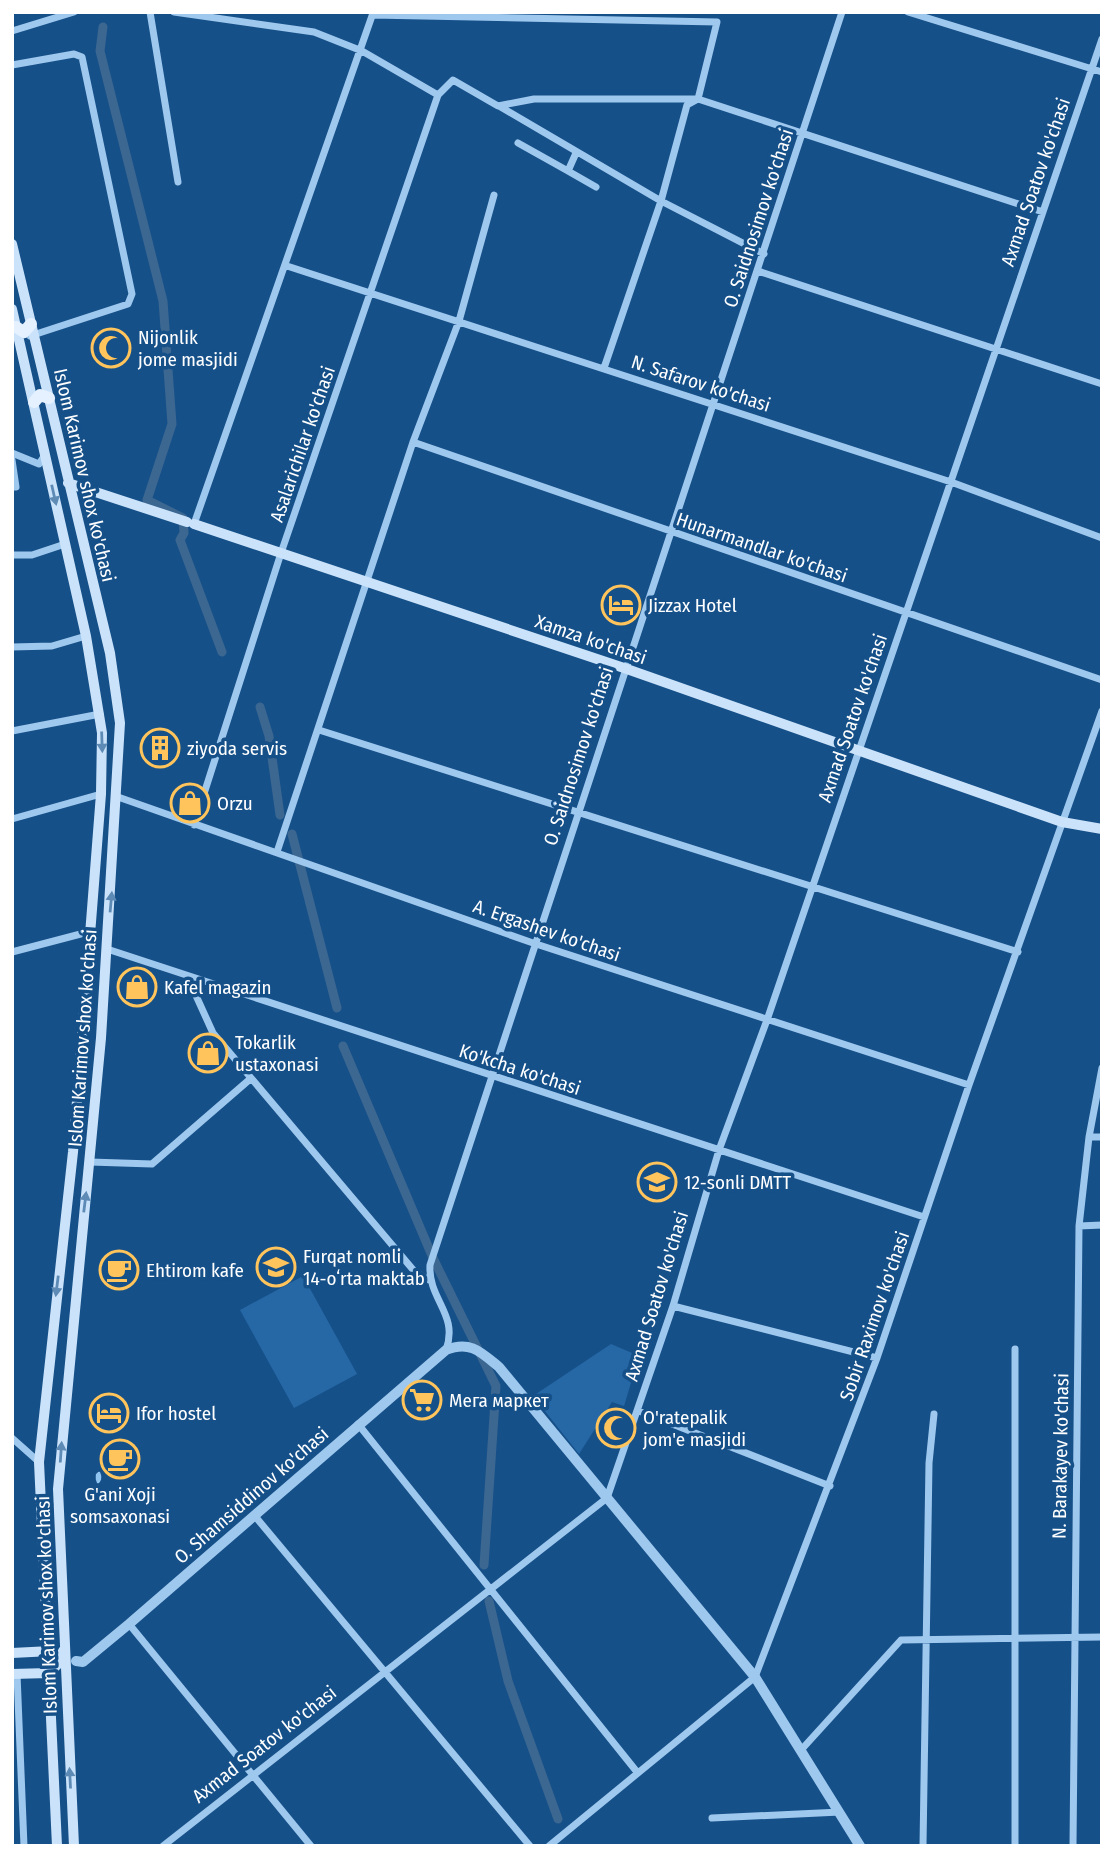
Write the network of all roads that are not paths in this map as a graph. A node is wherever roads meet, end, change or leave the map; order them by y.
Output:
1 (74, 12) edge
2 (150, 12) edge
3 (174, 12) edge
4 (720, 12) edge
5 (842, 12) edge
6 (908, 12) edge
7 (373, 14) edge
8 (717, 22) junction
9 (12, 31) edge
10 (1102, 39) edge
11 (362, 51) junction
12 (12, 65) edge
13 (1091, 68) junction
14 (1102, 72) edge
15 (438, 94) junction
16 (698, 99) junction
17 (498, 106) junction
18 (802, 131) junction
19 (518, 144) dead end
20 (576, 153) junction
21 (568, 171) junction
22 (178, 181) dead end
23 (596, 187) dead end
24 (494, 195) dead end
25 (661, 201) junction
26 (1044, 212) junction
27 (12, 244) edge
28 (764, 254) junction
29 (287, 266) junction
30 (758, 271) junction
31 (370, 293) junction
32 (12, 309) edge
33 (459, 321) junction
34 (32, 329) junction
35 (18, 332) junction
36 (995, 351) junction
37 (604, 368) junction
38 (1102, 384) edge
39 (49, 398) junction
40 (34, 402) junction
41 (715, 404) junction
42 (413, 442) junction
43 (12, 453) edge
44 (46, 455) junction
45 (12, 460) edge
46 (951, 482) junction
47 (68, 483) junction
48 (14, 487) edge
49 (187, 522) junction
50 (669, 533) junction
51 (1102, 538) edge
52 (65, 544) junction
53 (281, 553) junction
54 (12, 555) edge
55 (368, 582) junction
56 (907, 613) junction
57 (86, 636) junction
58 (12, 647) edge
59 (624, 668) junction
60 (1102, 680) edge
61 (1102, 711) edge
62 (100, 714) junction
63 (319, 730) junction
64 (12, 731) edge
65 (859, 752) junction
66 (101, 794) junction
67 (118, 797) junction
68 (577, 813) junction
69 (12, 819) edge
70 (1062, 822) junction
71 (194, 825) junction
72 (1102, 829) edge
73 (277, 852) junction
74 (811, 888) junction
75 (92, 931) junction
76 (533, 943) junction
77 (107, 949) junction
78 (12, 952) edge
79 (1018, 952) junction
80 (188, 978) junction
81 (767, 1020) junction
82 (1102, 1069) edge
83 (490, 1076) junction
84 (250, 1080) junction
85 (969, 1085) junction
86 (1089, 1137) junction
87 (1102, 1137) edge
88 (719, 1150) junction
89 (73, 1152) junction
90 (91, 1158) junction
91 (925, 1217) junction
92 (1102, 1225) edge
93 (1079, 1226) junction
94 (63, 1229) junction
95 (82, 1232) junction
96 (429, 1280) junction
97 (673, 1306) junction
98 (1015, 1349) dead end
99 (446, 1350) junction
100 (877, 1358) junction
101 (639, 1410) junction
102 (934, 1413) dead end
103 (358, 1424) junction
104 (12, 1438) edge
105 (39, 1462) junction
106 (831, 1486) junction
107 (607, 1498) junction
108 (254, 1515) junction
109 (491, 1588) junction
110 (129, 1625) junction
111 (1014, 1637) junction
112 (1072, 1637) junction
113 (1102, 1637) edge
114 (926, 1640) junction
115 (64, 1649) junction
116 (47, 1650) junction
117 (12, 1653) edge
118 (76, 1661) junction
119 (386, 1671) junction
120 (49, 1672) junction
121 (65, 1672) junction
122 (15, 1674) edge
123 (755, 1677) junction
124 (16, 1737) edge
125 (802, 1749) junction
126 (637, 1772) junction
127 (253, 1773) junction
128 (841, 1812) junction
129 (712, 1818) dead end
130 (24, 1846) edge
131 (57, 1846) edge
132 (74, 1846) edge
133 (163, 1846) edge
134 (312, 1846) edge
135 (530, 1846) edge
136 (549, 1846) edge
137 (860, 1846) edge
138 (923, 1846) edge
139 (1014, 1846) edge
140 (1073, 1846) edge

1 - 9 street
2 - 22 street
3 - 11 street
4 - 8 street
5 - 18 street, O. Saidnosimov ko'chasi
6 - 13 street
7 - 8 street
7 - 11 street
8 - 16 street
10 - 13 street, Axmad Soatov ko'chasi
11 - 15 street
11 - 29 street
12 - 34 street
13 - 14 street
13 - 26 street, Axmad Soatov ko'chasi
15 - 17 street, Asalarichilar ko'chasi
15 - 31 street, Asalarichilar ko'chasi
16 - 17 street
16 - 18 street
16 - 25 street
17 - 20 street
18 - 26 street
18 - 28 street, O. Saidnosimov ko'chasi
19 - 21 street
20 - 21 street
20 - 25 street
21 - 23 street
24 - 33 street
25 - 28 street
25 - 37 street
26 - 36 street, Axmad Soatov ko'chasi
27 - 34 main road, Islom Karimov shox ko'chasi
28 - 30 street, O. Saidnosimov ko'chasi
29 - 31 street, N. Safarov ko'chasi
29 - 49 street
30 - 36 street
30 - 41 street, O. Saidnosimov ko'chasi
31 - 33 street, N. Safarov ko'chasi
31 - 53 street, Asalarichilar ko'chasi
32 - 35 main road, Islom Karimov shox ko'chasi
33 - 37 street, N. Safarov ko'chasi
33 - 42 street
34 - 35 main road
34 - 39 main road, Islom Karimov shox ko'chasi
35 - 40 main road, Islom Karimov shox ko'chasi
36 - 38 street
36 - 46 street, Axmad Soatov ko'chasi
37 - 41 street, N. Safarov ko'chasi
39 - 40 main road
39 - 47 main road, Islom Karimov shox ko'chasi
40 - 44 main road, Islom Karimov shox ko'chasi
41 - 46 street, N. Safarov ko'chasi
41 - 50 street, O. Saidnosimov ko'chasi
42 - 50 street, Hunarmandlar ko'chasi
42 - 55 street
43 - 44 street
44 -> 52 main road, Islom Karimov shox ko'chasi
45 - 48 street
46 - 51 street, N. Safarov ko'chasi
46 - 56 street, Axmad Soatov ko'chasi
47 - 49 main road, Xamza ko'chasi
47 - 67 main road, Islom Karimov shox ko'chasi
49 - 53 main road, Xamza ko'chasi
50 - 56 street, Hunarmandlar ko'chasi
50 - 59 street, O. Saidnosimov ko'chasi
52 - 54 street
52 - 57 main road, Islom Karimov shox ko'chasi
53 - 55 main road, Xamza ko'chasi
53 - 71 street, Asalarichilar ko'chasi
55 - 59 main road, Xamza ko'chasi
55 - 63 street
56 - 60 street, Hunarmandlar ko'chasi
56 - 65 street, Axmad Soatov ko'chasi
57 - 58 street
57 - 62 main road, Islom Karimov shox ko'chasi
59 - 65 main road, Xamza ko'chasi
59 - 68 street, O. Saidnosimov ko'chasi
61 - 70 street, Sobir Raximov ko'chasi
62 - 64 street
62 -> 66 main road, Islom Karimov shox ko'chasi
63 - 68 street
63 - 73 street
65 - 70 main road, Xamza ko'chasi
65 - 74 street, Axmad Soatov ko'chasi
66 - 69 street
66 - 75 main road, Islom Karimov shox ko'chasi
67 - 71 street, A. Ergashev ko'chasi
77 -> 67 main road, Islom Karimov shox ko'chasi
68 - 74 street
68 - 76 street, O. Saidnosimov ko'chasi
70 - 72 main road, Xamza ko'chasi
70 - 79 street, Sobir Raximov ko'chasi
71 - 73 street, A. Ergashev ko'chasi
73 - 76 street, A. Ergashev ko'chasi
74 - 79 street
74 - 81 street, Axmad Soatov ko'chasi
75 - 78 street
75 - 89 main road, Islom Karimov shox ko'chasi
76 - 81 street, A. Ergashev ko'chasi
76 - 83 street, O. Saidnosimov ko'chasi
77 - 80 street, Ko'kcha ko'chasi
77 - 90 main road, Islom Karimov shox ko'chasi
79 - 85 street, Sobir Raximov ko'chasi
80 - 83 street, Ko'kcha ko'chasi
80 - 84 street
81 - 85 street, A. Ergashev ko'chasi
81 - 88 street, Axmad Soatov ko'chasi
82 - 86 street, N. Barakayev ko'chasi
83 - 88 street, Ko'kcha ko'chasi
83 - 96 street, O. Saidnosimov ko'chasi
84 - 90 street
84 - 96 street
85 - 91 street, Sobir Raximov ko'chasi
86 - 87 street
86 - 93 street, N. Barakayev ko'chasi
88 - 91 street, Ko'kcha ko'chasi
88 - 97 street, Axmad Soatov ko'chasi
89 - 90 main road
89 - 94 main road, Islom Karimov shox ko'chasi
95 -> 90 main road, Islom Karimov shox ko'chasi
91 - 100 street, Sobir Raximov ko'chasi
92 - 93 street
93 - 112 street, N. Barakayev ko'chasi
94 - 95 main road
94 -> 105 main road, Islom Karimov shox ko'chasi
115 -> 95 main road, Islom Karimov shox ko'chasi
96 - 99 street
97 - 100 street
97 - 101 street, Axmad Soatov ko'chasi
98 - 111 street
99 - 103 street, O. Shamsiddinov ko'chasi
99 - 107 street
100 - 106 street, Sobir Raximov ko'chasi
101 - 106 street, Axmad Soatov ko'chasi
101 - 107 street, Axmad Soatov ko'chasi
102 - 114 street
103 - 108 street, O. Shamsiddinov ko'chasi
103 - 109 street
104 - 105 street
105 - 116 main road, Islom Karimov shox ko'chasi
106 - 123 street, Sobir Raximov ko'chasi
107 - 109 street, Axmad Soatov ko'chasi
107 - 123 street
108 - 110 street, O. Shamsiddinov ko'chasi
108 - 119 street
109 - 119 street, Axmad Soatov ko'chasi
109 - 126 street
110 - 118 street, O. Shamsiddinov ko'chasi
110 - 127 street
111 - 112 street
111 - 114 street
111 - 139 street
112 - 113 street
112 - 140 street, N. Barakayev ko'chasi
114 - 125 street
114 - 138 street
115 - 116 main road
115 - 118 street
115 - 120 main road
115 - 121 main road, Islom Karimov shox ko'chasi
116 - 117 main road
116 - 120 main road, Islom Karimov shox ko'chasi
118 - 121 street, O. Shamsiddinov ko'chasi
119 - 127 street, Axmad Soatov ko'chasi
119 - 135 street
120 - 121 main road
120 - 122 main road
120 - 131 main road, Islom Karimov shox ko'chasi
132 -> 121 main road, Islom Karimov shox ko'chasi
122 - 124 street
123 - 125 street
123 - 126 street, Sobir Raximov ko'chasi
124 - 130 street
125 - 128 street
126 - 136 street, Sobir Raximov ko'chasi
127 - 133 street, Axmad Soatov ko'chasi
127 - 134 street
128 - 129 street
128 - 137 street

